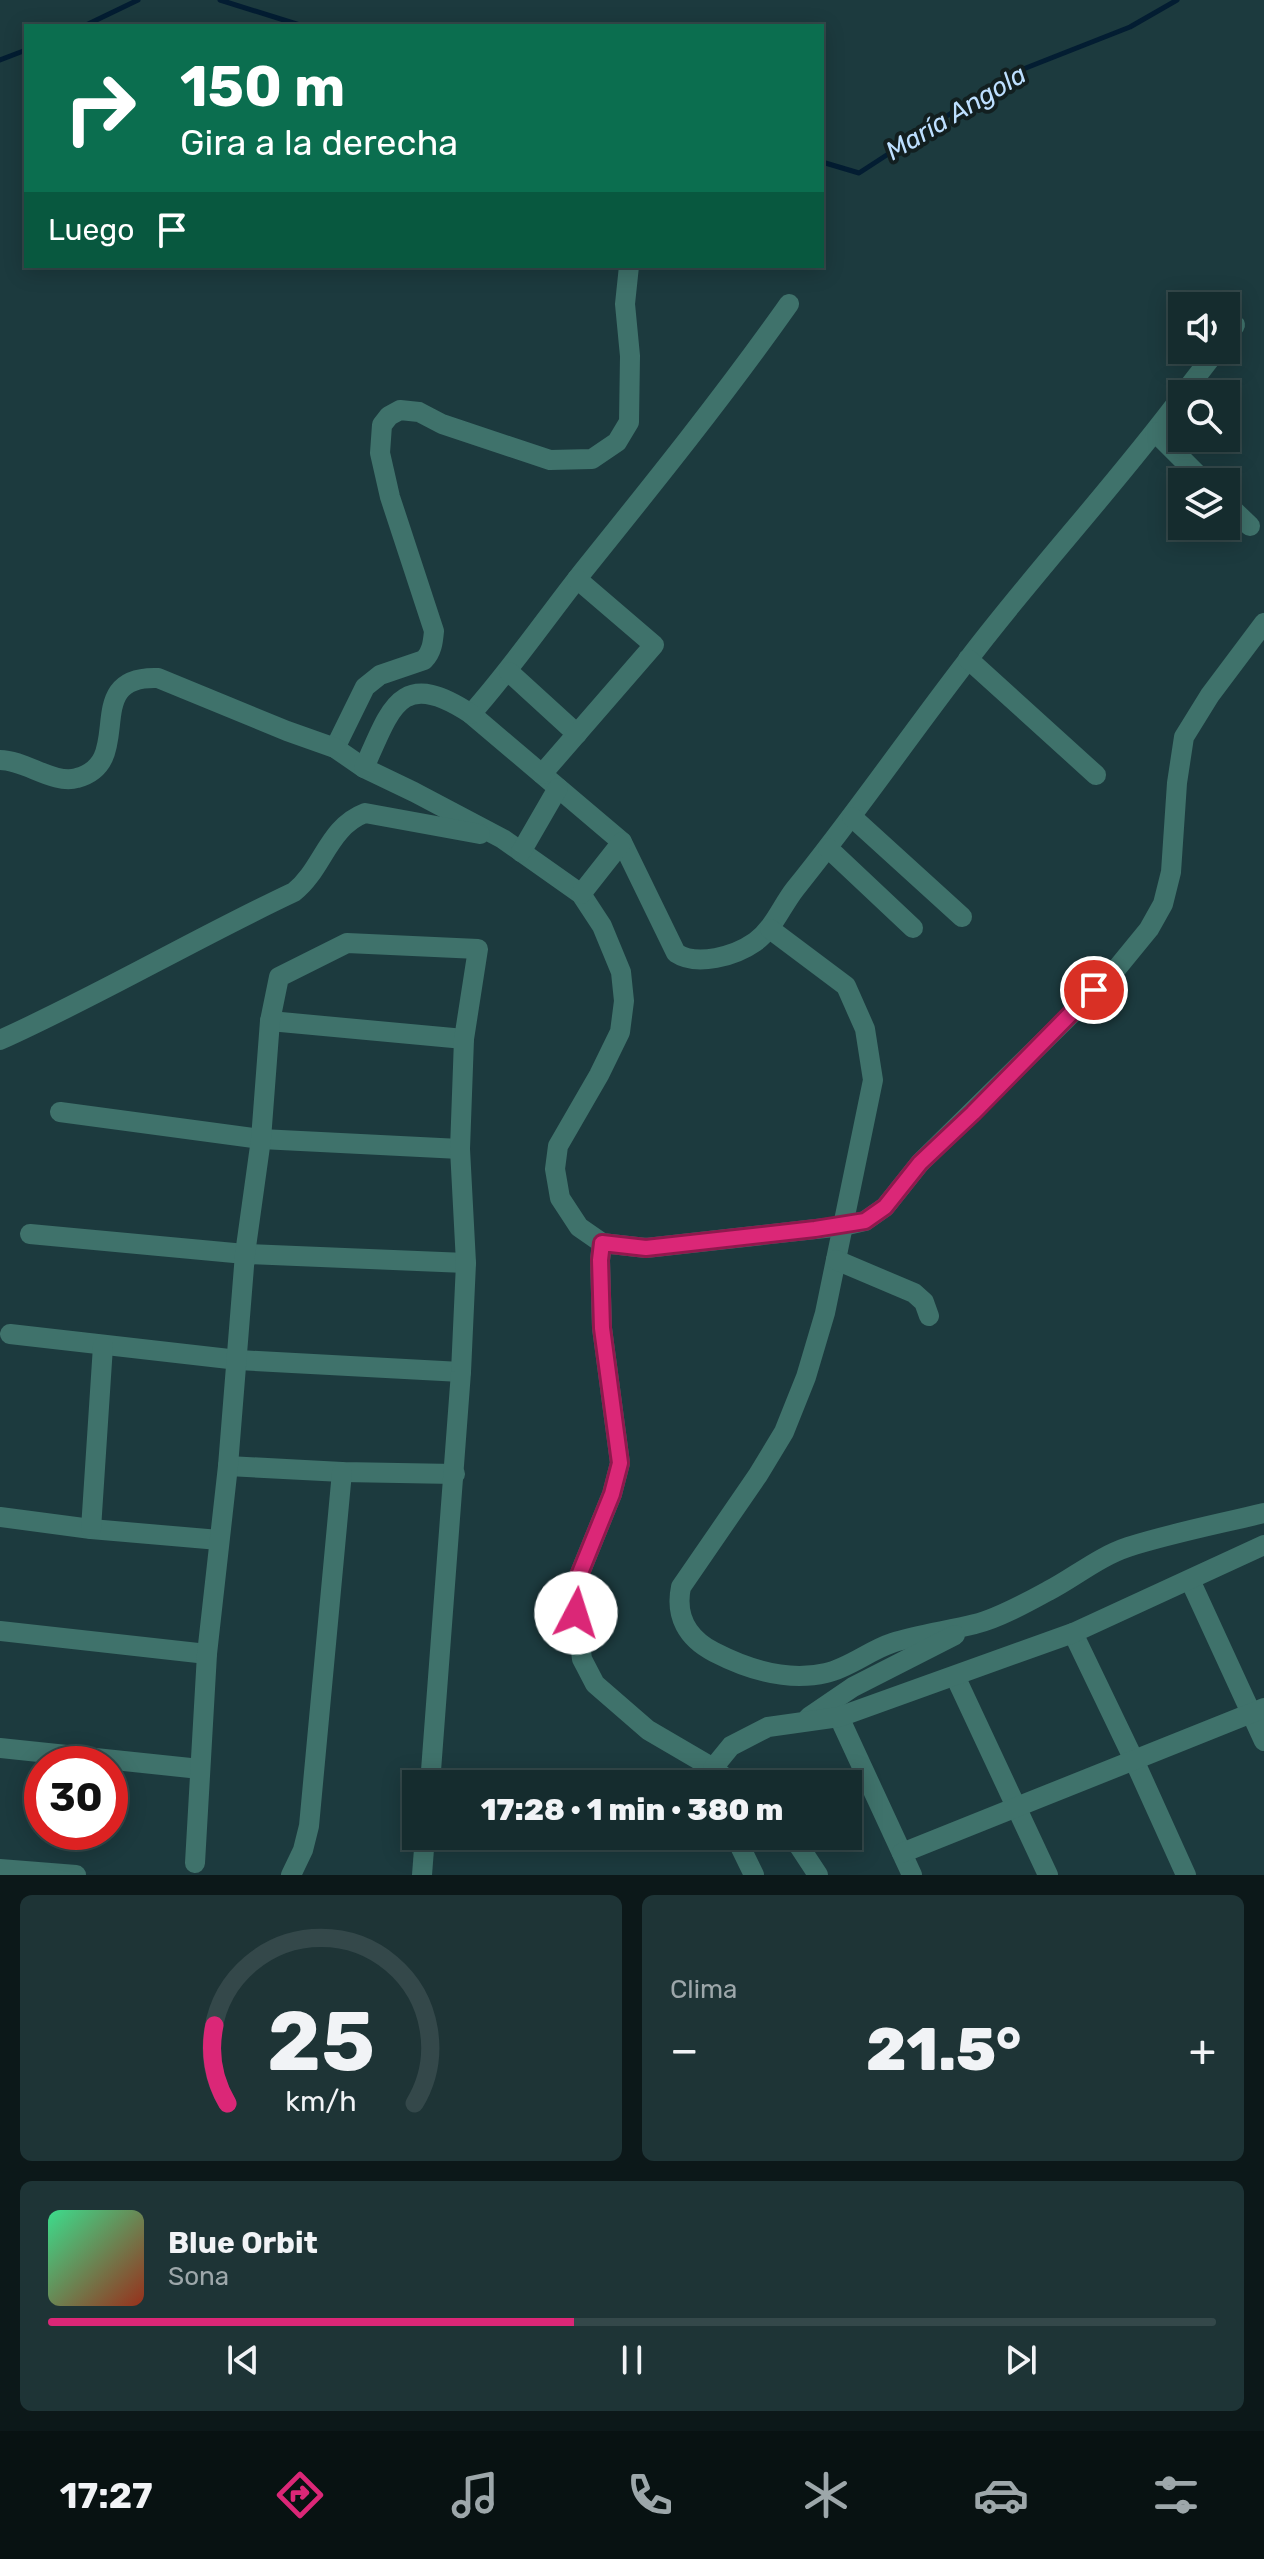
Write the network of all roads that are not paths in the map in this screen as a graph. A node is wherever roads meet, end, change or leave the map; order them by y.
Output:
1 (629, 268) edge
2 (789, 304) dead end
3 (1206, 364) edge
4 (1194, 380) edge
5 (1168, 415) edge
6 (1155, 432) junction
7 (1191, 468) edge
8 (1240, 516) edge
9 (1250, 526) dead end
10 (577, 579) junction
11 (1264, 623) edge
12 (968, 659) junction
13 (509, 672) junction
14 (471, 714) junction
15 (577, 734) junction
16 (335, 748) junction
17 (0, 760) edge
18 (364, 768) junction
19 (542, 774) junction
20 (1096, 775) dead end
21 (558, 788) junction
22 (414, 792) junction
23 (852, 817) junction
24 (401, 818) junction
25 (503, 839) junction
26 (622, 842) junction
27 (828, 848) junction
28 (521, 852) junction
29 (581, 894) junction
30 (962, 917) dead end
31 (913, 928) dead end
32 (770, 929) junction
33 (270, 1021) junction
34 (464, 1039) junction
35 (0, 1040) edge
36 (60, 1112) dead end
37 (261, 1139) junction
38 (460, 1149) junction
39 (843, 1226) junction
40 (30, 1234) dead end
41 (602, 1243) junction
42 (245, 1254) junction
43 (836, 1260) junction
44 (466, 1263) junction
45 (929, 1316) dead end
46 (10, 1334) dead end
47 (103, 1346) junction
48 (238, 1360) junction
49 (461, 1372) junction
50 (228, 1466) junction
51 (342, 1472) junction
52 (455, 1474) junction
53 (1264, 1513) edge
54 (0, 1517) edge
55 (91, 1529) junction
56 (219, 1540) junction
57 (1264, 1545) edge
58 (1190, 1580) junction
59 (978, 1624) junction
60 (0, 1631) edge
61 (1073, 1633) junction
62 (207, 1654) junction
63 (955, 1676) junction
64 (1258, 1710) edge
65 (839, 1717) junction
66 (806, 1720) junction
67 (1264, 1741) edge
68 (0, 1748) edge
69 (1134, 1760) junction
70 (200, 1769) junction
71 (431, 1770) edge
72 (712, 1770) edge
73 (725, 1770) edge
74 (1017, 1807) junction
75 (424, 1850) edge
76 (742, 1850) edge
77 (802, 1850) edge
78 (902, 1853) junction
79 (195, 1863) dead end
80 (0, 1869) edge
81 (30, 1873) edge
82 (76, 1875) edge
83 (291, 1875) edge
84 (422, 1875) edge
85 (754, 1875) edge
86 (818, 1875) edge
87 (912, 1875) edge
88 (1048, 1875) edge
89 (1186, 1875) edge

1 - 16 street
2 - 10 street
3 - 4 street
5 - 6 street
6 - 7 street
6 - 12 street
8 - 9 street
10 - 13 street
10 - 15 street
11 - 39 street
12 - 20 street
12 - 23 street
13 - 14 street
13 - 15 street
14 - 18 street
14 - 19 street
15 - 19 street
16 - 17 street
16 - 18 street
18 - 22 street
19 - 21 street
21 - 26 street
21 - 28 street
22 - 24 street
22 - 25 street
23 - 27 street
23 - 30 street
24 - 25 street
24 - 35 street
25 - 28 street
26 - 29 street
26 - 32 street
27 - 31 street
27 - 32 street
28 - 29 street
29 - 41 street
32 - 39 street
33 - 34 street
33 - 34 street
33 - 37 street
34 - 38 street
36 - 37 street
37 - 38 street
37 - 42 street
38 - 44 street
39 - 41 street
39 - 43 street
40 - 42 street
41 - 72 street
42 - 44 street
42 - 48 street
43 - 45 street
43 - 59 street
44 - 49 street
46 - 47 street
47 - 48 street
47 - 55 street
48 - 49 street
48 - 50 street
49 - 52 street
50 - 51 street
50 - 56 street
51 - 52 street
51 - 83 street
52 - 71 street
53 - 59 street
54 - 55 street
55 - 56 street
56 - 62 street
57 - 58 street
58 - 61 street
58 - 64 street
59 - 66 street
60 - 62 street
61 - 63 street
61 - 69 street
62 - 70 street
63 - 65 street
63 - 74 street
64 - 67 street
64 - 69 street
65 - 66 street
65 - 78 street
66 - 73 street
68 - 70 street
69 - 74 street
69 - 89 street
70 - 79 street
74 - 78 street
74 - 88 street
75 - 84 street
76 - 85 street
77 - 86 street
78 - 87 street
80 - 81 street
81 - 82 street

